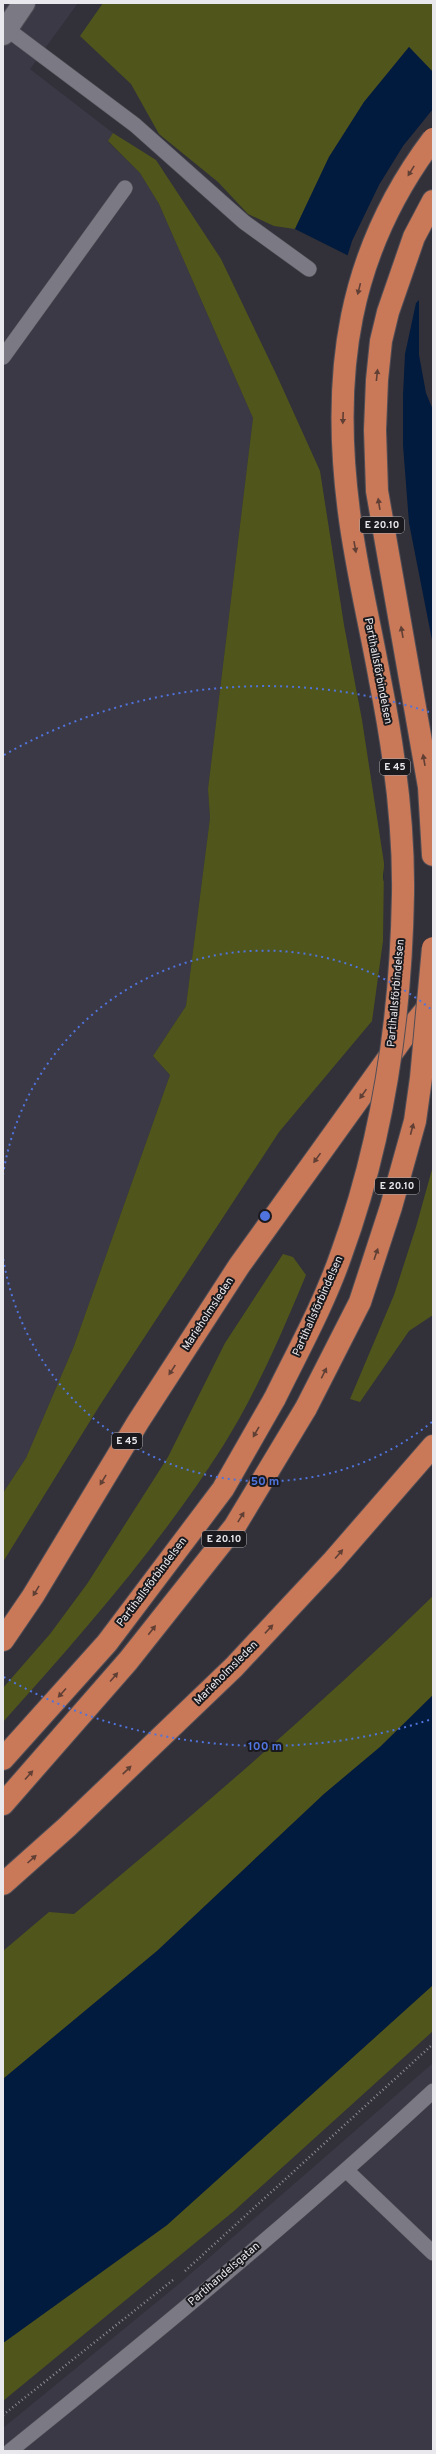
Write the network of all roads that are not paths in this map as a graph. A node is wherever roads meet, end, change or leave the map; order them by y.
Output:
1 (24, 3) edge
2 (5, 32) edge
3 (433, 139) edge
4 (125, 188) dead end
5 (433, 201) edge
6 (309, 269) dead end
7 (3, 357) edge
8 (433, 855) edge
9 (433, 948) edge
10 (433, 1001) edge
11 (433, 1021) edge
12 (402, 1039) junction
13 (433, 1446) edge
14 (3, 1640) edge
15 (3, 1759) edge
16 (3, 1804) edge
17 (3, 1884) edge
18 (433, 2091) edge
19 (346, 2170) junction
20 (433, 2253) edge
21 (10, 2451) edge

1 - 2 street
2 - 6 lane
3 -> 15 highway, Partihallsförbindelsen / E 45, bridge
4 - 7 lane
8 -> 5 highway, E 20.10
16 -> 9 highway, E 20.10, bridge
10 - 12 highway, Marieholmsleden / E 45
11 - 12 highway
12 -> 14 highway, Marieholmsleden / E 45
17 -> 13 highway, Marieholmsleden
18 - 19 lane, Partihandelsgatan
19 - 20 lane
19 - 21 lane, Partihandelsgatan

